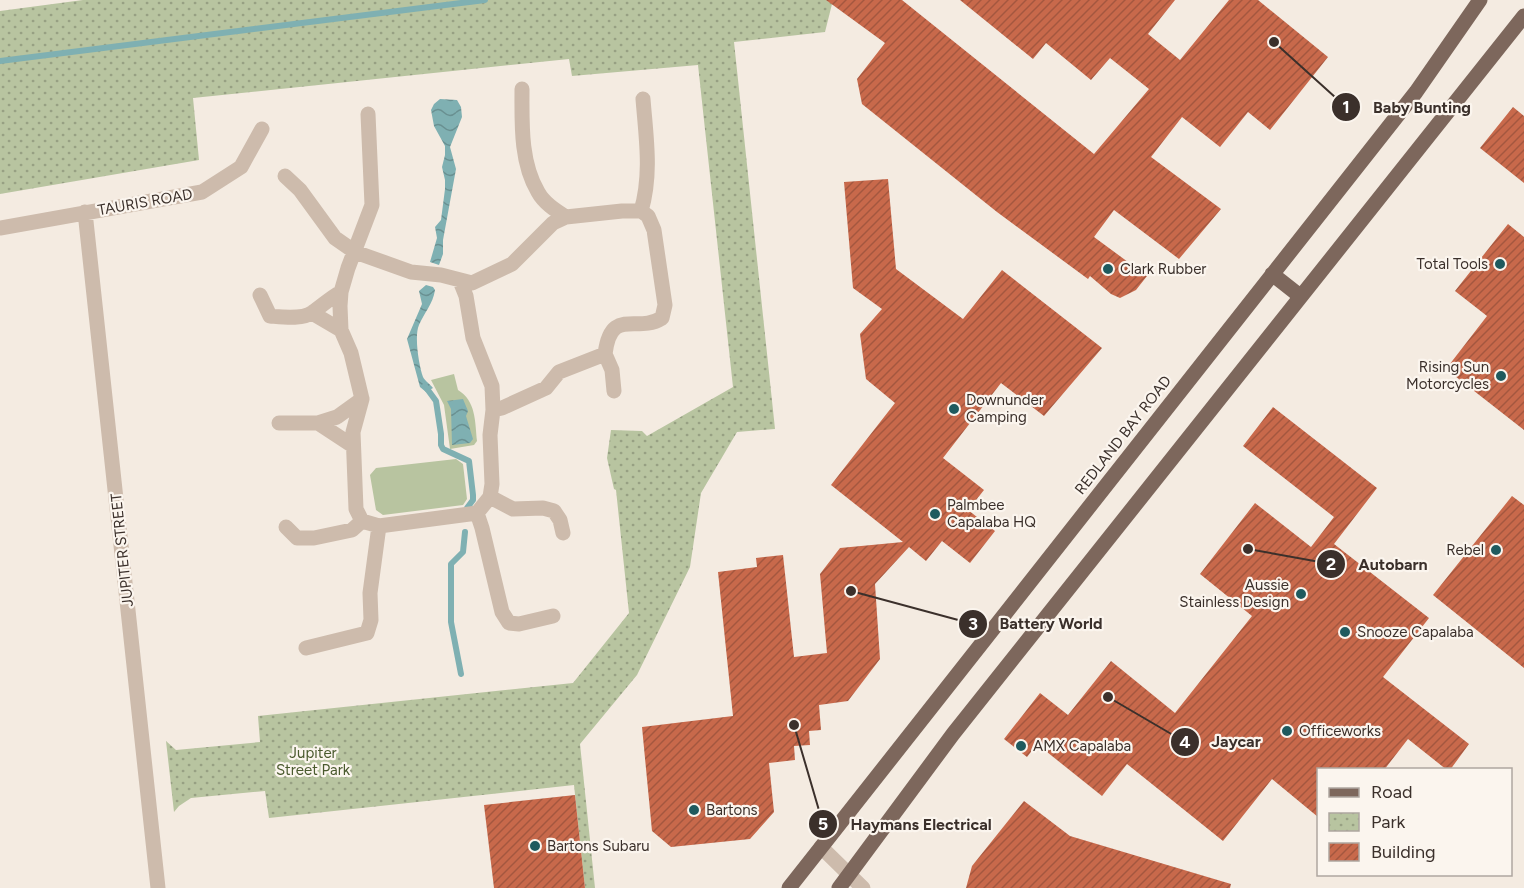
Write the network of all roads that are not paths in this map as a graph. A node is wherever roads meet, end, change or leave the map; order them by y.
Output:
1 (1480, 0) edge
2 (1524, 16) edge
3 (522, 89) dead end
4 (644, 99) dead end
5 (368, 114) dead end
6 (262, 129) dead end
7 (285, 176) dead end
8 (641, 211) junction
9 (85, 212) junction
10 (566, 217) junction
11 (0, 228) edge
12 (355, 252) junction
13 (1272, 274) junction
14 (460, 281) junction
15 (341, 292) junction
16 (260, 295) dead end
17 (1300, 296) junction
18 (312, 314) junction
19 (341, 330) junction
20 (605, 354) junction
21 (614, 391) dead end
22 (362, 399) junction
23 (493, 410) junction
24 (279, 423) dead end
25 (318, 423) junction
26 (353, 446) junction
27 (490, 498) junction
28 (477, 513) junction
29 (362, 521) junction
30 (379, 526) junction
31 (286, 527) dead end
32 (564, 533) dead end
33 (553, 616) dead end
34 (306, 648) dead end
35 (821, 846) junction
36 (850, 873) junction
37 (158, 888) edge
38 (789, 888) edge
39 (839, 888) edge
40 (863, 888) edge

1 - 13 main road, REDLAND BAY ROAD
2 - 17 main road
3 - 10 street
4 - 8 street
5 - 12 street
6 - 9 street, TAURIS ROAD
7 - 12 street
8 - 10 street
8 - 20 street
9 - 11 street, TAURIS ROAD
9 - 37 street, JUPITER STREET
10 - 14 street
12 - 14 street
12 - 15 street
13 - 17 main road
13 - 35 main road, REDLAND BAY ROAD
14 - 23 street
15 - 18 street
15 - 19 street
16 - 18 street
17 - 36 main road
18 - 19 street
19 - 22 street
20 - 21 street
20 - 23 street
22 - 25 street
22 - 26 street
23 - 27 street
24 - 25 street
25 - 26 street
26 - 29 street
27 - 28 street
27 - 32 street
28 - 30 street
28 - 33 street
29 - 30 street
29 - 31 street
30 - 34 street
35 - 36 street
35 - 38 main road, REDLAND BAY ROAD
36 - 39 main road
36 - 40 street

